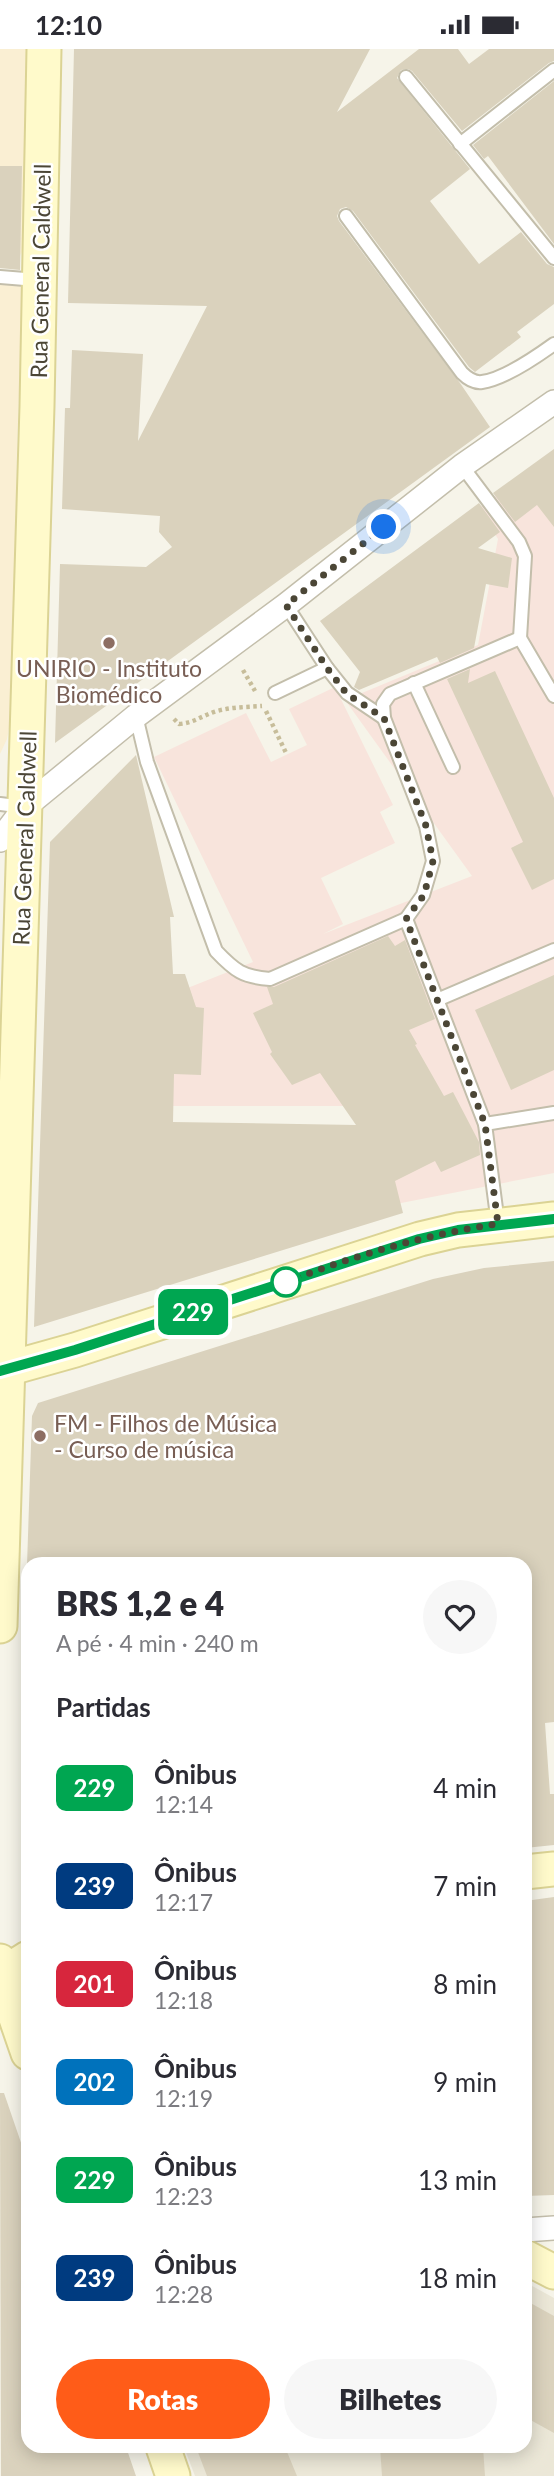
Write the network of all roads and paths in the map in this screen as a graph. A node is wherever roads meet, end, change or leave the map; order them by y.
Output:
1 (44, 49) edge
2 (554, 70) edge
3 (406, 77) dead end
4 (460, 144) junction
5 (346, 216) dead end
6 (554, 258) edge
7 (0, 277) edge
8 (40, 280) junction
9 (554, 344) edge
10 (554, 402) edge
11 (462, 466) junction
12 (286, 605) junction
13 (520, 638) junction
14 (327, 668) junction
15 (243, 670) dead end
16 (414, 683) junction
17 (275, 693) dead end
18 (554, 696) edge
19 (263, 706) junction
20 (136, 716) junction
21 (384, 718) junction
22 (174, 719) dead end
23 (287, 755) dead end
24 (453, 767) dead end
25 (12, 806) edge
26 (0, 841) edge
27 (406, 919) junction
28 (554, 950) edge
29 (438, 1000) junction
30 (554, 1113) edge
31 (485, 1124) junction
32 (554, 1219) edge
33 (498, 1224) junction
34 (4, 1370) edge
35 (0, 1626) edge
36 (554, 1869) edge
37 (532, 1871) edge
38 (11, 1972) edge
39 (21, 2020) edge
40 (554, 2228) edge
41 (532, 2230) edge
42 (532, 2261) edge
43 (554, 2272) edge
44 (165, 2453) edge
45 (173, 2476) edge

1 - 8 street, Rua General Caldwell
2 - 4 lane
3 - 4 lane
4 - 6 lane
5 - 9 lane
7 - 8 lane
8 - 25 street, Rua General Caldwell
10 - 11 street
11 - 12 street
11 - 13 lane
12 - 14 lane
12 - 20 street
13 - 16 lane
13 - 18 lane
14 - 17 lane
14 - 21 lane
15 - 19 path
16 - 21 lane
16 - 24 lane
19 - 22 path
19 - 23 path
20 - 25 street
20 - 27 lane
21 - 27 lane
25 - 26 street
25 - 34 street, Rua General Caldwell
27 - 29 lane
28 - 29 lane
29 - 31 lane
30 - 31 lane
31 - 33 lane
32 - 33 street
33 - 34 street
34 - 35 street, Rua General Caldwell
36 - 37 street
38 - 39 street
40 - 41 street
42 - 43 street
44 - 45 street

